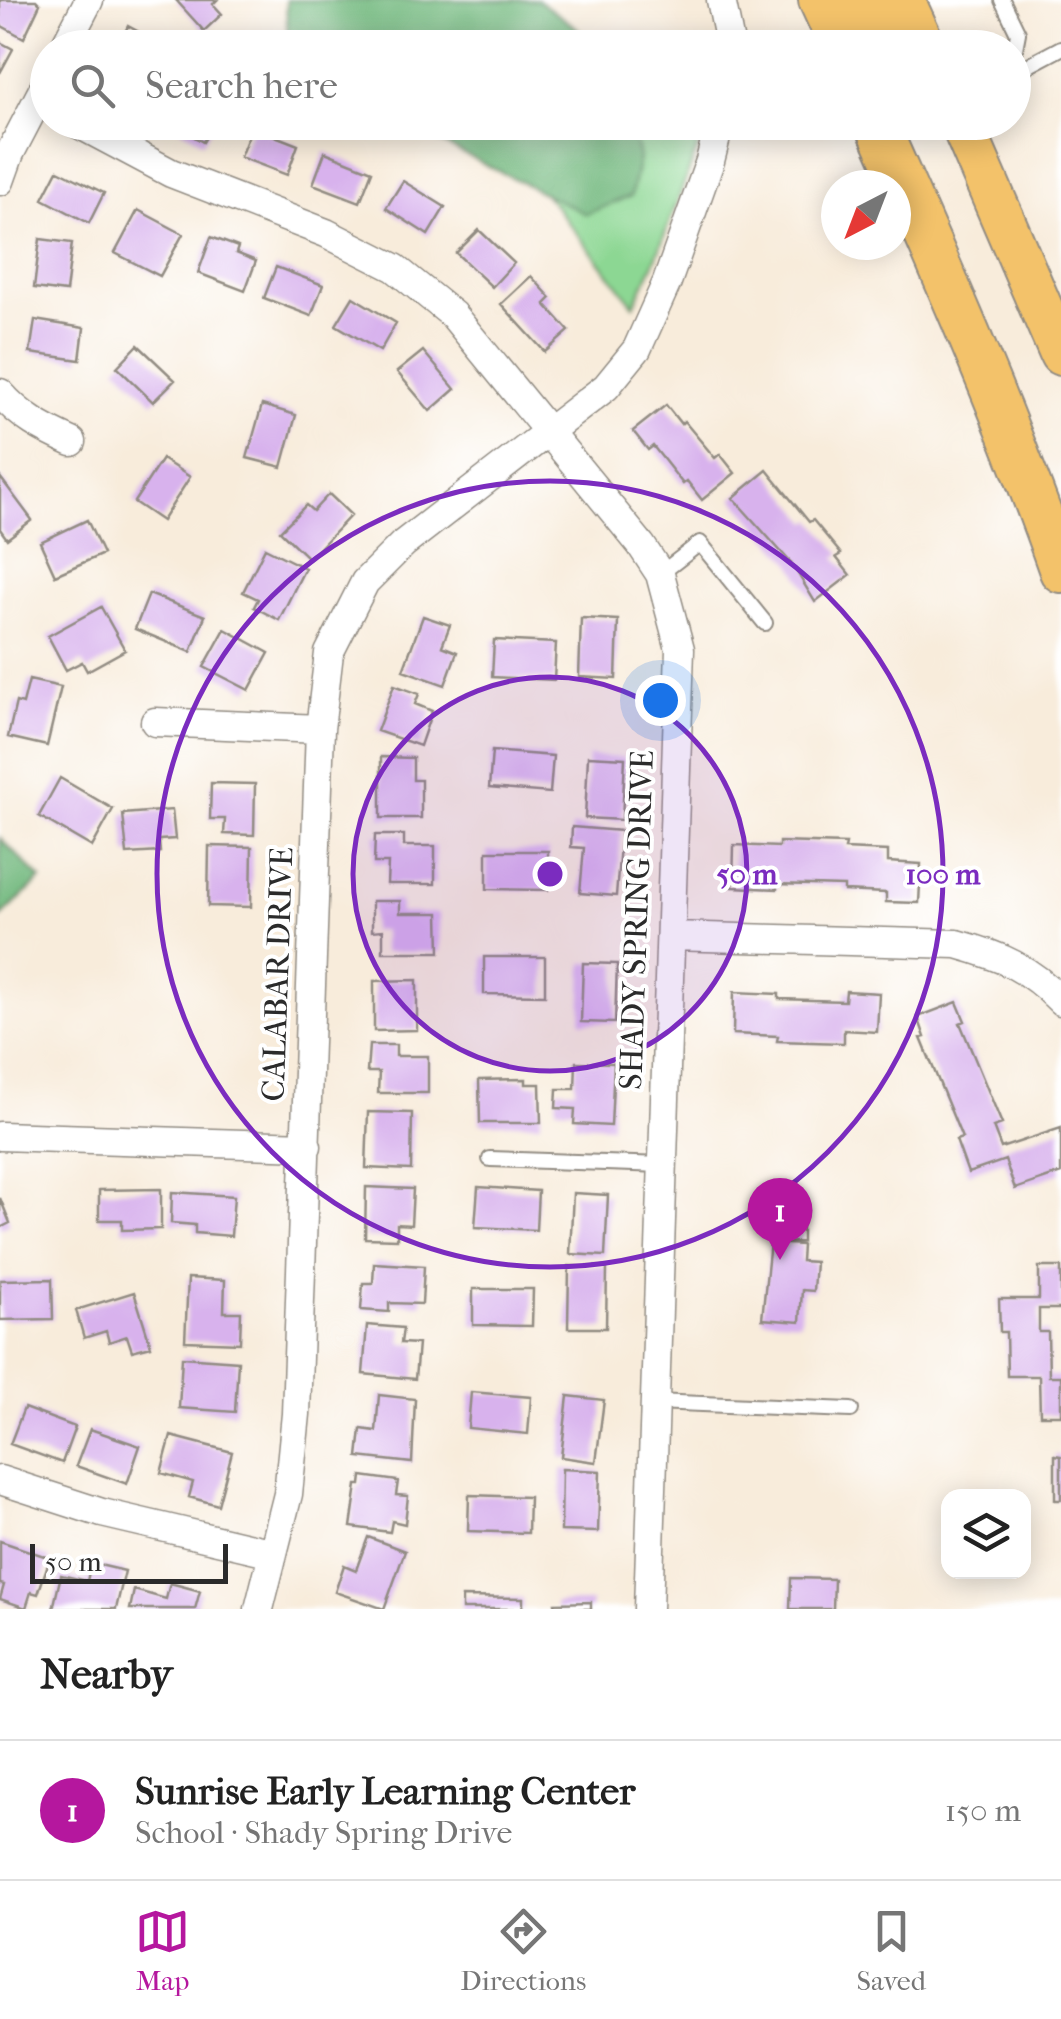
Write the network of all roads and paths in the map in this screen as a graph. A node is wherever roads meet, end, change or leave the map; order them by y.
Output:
1 (89, 0) edge
2 (720, 0) edge
3 (820, 0) edge
4 (862, 0) edge
5 (902, 0) edge
6 (1002, 0) edge
7 (73, 30) edge
8 (727, 30) edge
9 (834, 30) edge
10 (877, 30) edge
11 (916, 30) edge
12 (1017, 30) edge
13 (1061, 48) edge
14 (1031, 64) edge
15 (30, 120) edge
16 (109, 140) edge
17 (715, 140) edge
18 (884, 140) edge
19 (968, 140) edge
20 (0, 181) edge
21 (1061, 354) edge
22 (0, 392) edge
23 (546, 431) junction
24 (72, 442) dead end
25 (1061, 571) edge
26 (660, 574) junction
27 (766, 623) dead end
28 (155, 722) dead end
29 (320, 729) junction
30 (671, 936) junction
31 (1061, 1002) edge
32 (0, 1136) edge
33 (307, 1146) junction
34 (490, 1159) dead end
35 (662, 1165) junction
36 (654, 1402) junction
37 (851, 1410) dead end
38 (0, 1480) edge
39 (273, 1553) junction
40 (259, 1609) edge
41 (648, 1609) edge

1 - 7 street
2 - 8 street
3 - 9 main road
4 - 10 main road
5 - 11 main road
6 - 12 lane
13 - 14 lane
15 - 20 street
16 - 23 street, SHADY SPRING DRIVE
17 - 23 street, CALABAR DRIVE
18 - 25 main road
19 - 21 main road
22 - 24 street
23 - 26 street, SHADY SPRING DRIVE
23 - 29 street, CALABAR DRIVE
26 - 27 lane
26 - 30 street, SHADY SPRING DRIVE
28 - 29 street
29 - 33 street, CALABAR DRIVE
30 - 31 street
30 - 35 street, SHADY SPRING DRIVE
32 - 33 street
33 - 39 street, CALABAR DRIVE
34 - 35 lane
35 - 36 street, SHADY SPRING DRIVE
36 - 37 lane
36 - 41 street, SHADY SPRING DRIVE
38 - 39 street
39 - 40 street, CALABAR DRIVE

